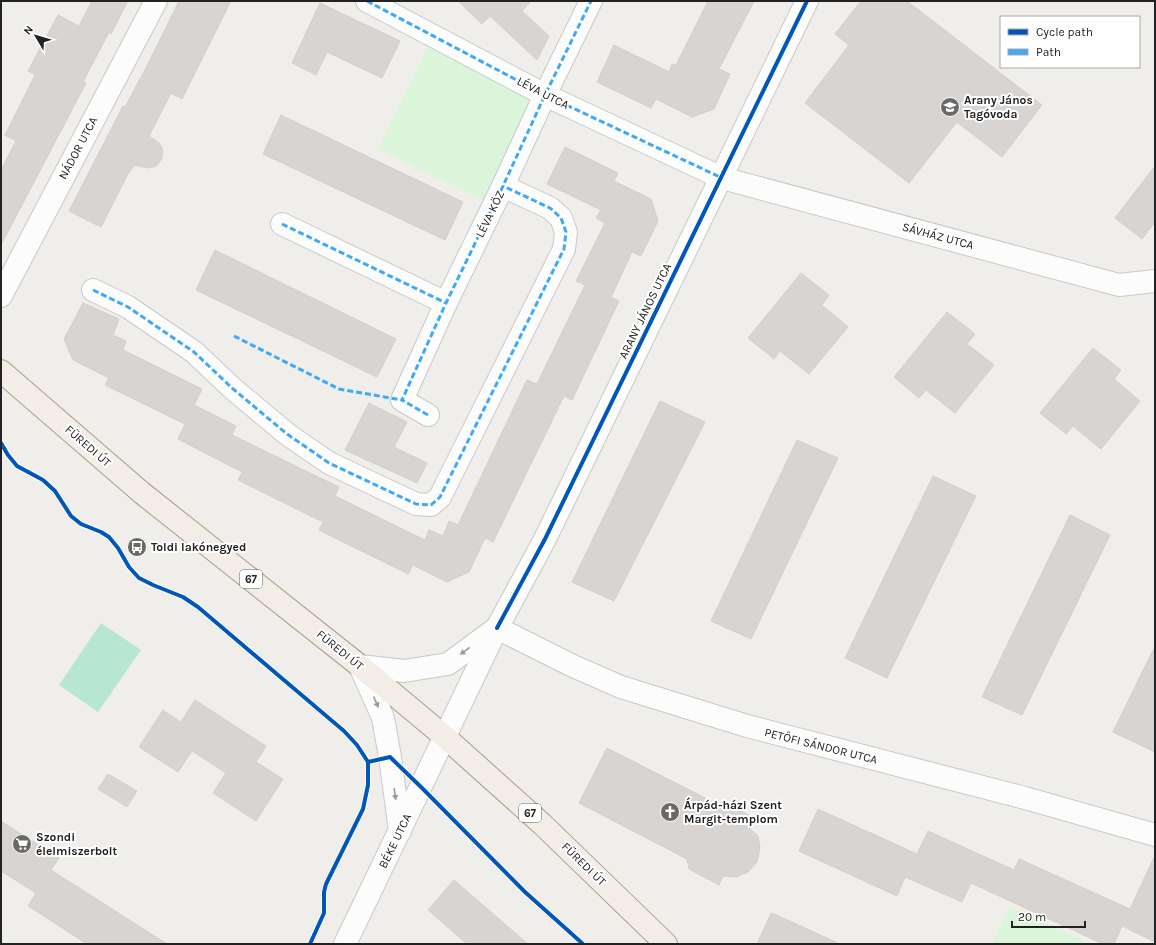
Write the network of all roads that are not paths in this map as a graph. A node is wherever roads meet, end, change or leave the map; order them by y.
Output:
1 (156, 1) edge
2 (367, 1) edge
3 (591, 1) edge
4 (807, 1) edge
5 (545, 95) junction
6 (722, 178) junction
7 (503, 186) junction
8 (282, 224) dead end
9 (1155, 281) edge
10 (93, 290) dead end
11 (1, 296) edge
12 (446, 303) junction
13 (1, 371) edge
14 (428, 415) dead end
15 (497, 628) junction
16 (360, 666) junction
17 (444, 737) junction
18 (400, 831) junction
19 (1155, 835) edge
20 (345, 944) edge
21 (666, 944) edge

1 - 11 street, NÁDOR UTCA
2 - 5 street, LÉVA UTCA
3 - 5 street, LÉVA KÖZ
4 - 6 street, ARANY JÁNOS UTCA
5 - 6 street, LÉVA UTCA
5 - 7 street, LÉVA KÖZ
6 - 9 street, SÁVHÁZ UTCA
6 - 15 street, ARANY JÁNOS UTCA
7 - 10 street
7 - 12 street, LÉVA KÖZ
8 - 12 street
12 - 14 street, LÉVA KÖZ
13 - 16 main road, FÜREDI ÚT / 67
15 -> 16 street
15 - 17 street, ARANY JÁNOS UTCA
15 - 19 street, PETŐFI SÁNDOR UTCA
16 - 17 main road, FÜREDI ÚT / 67
16 -> 18 street
17 - 18 street, BÉKE UTCA
17 - 21 main road, FÜREDI ÚT / 67
18 - 20 street, BÉKE UTCA

